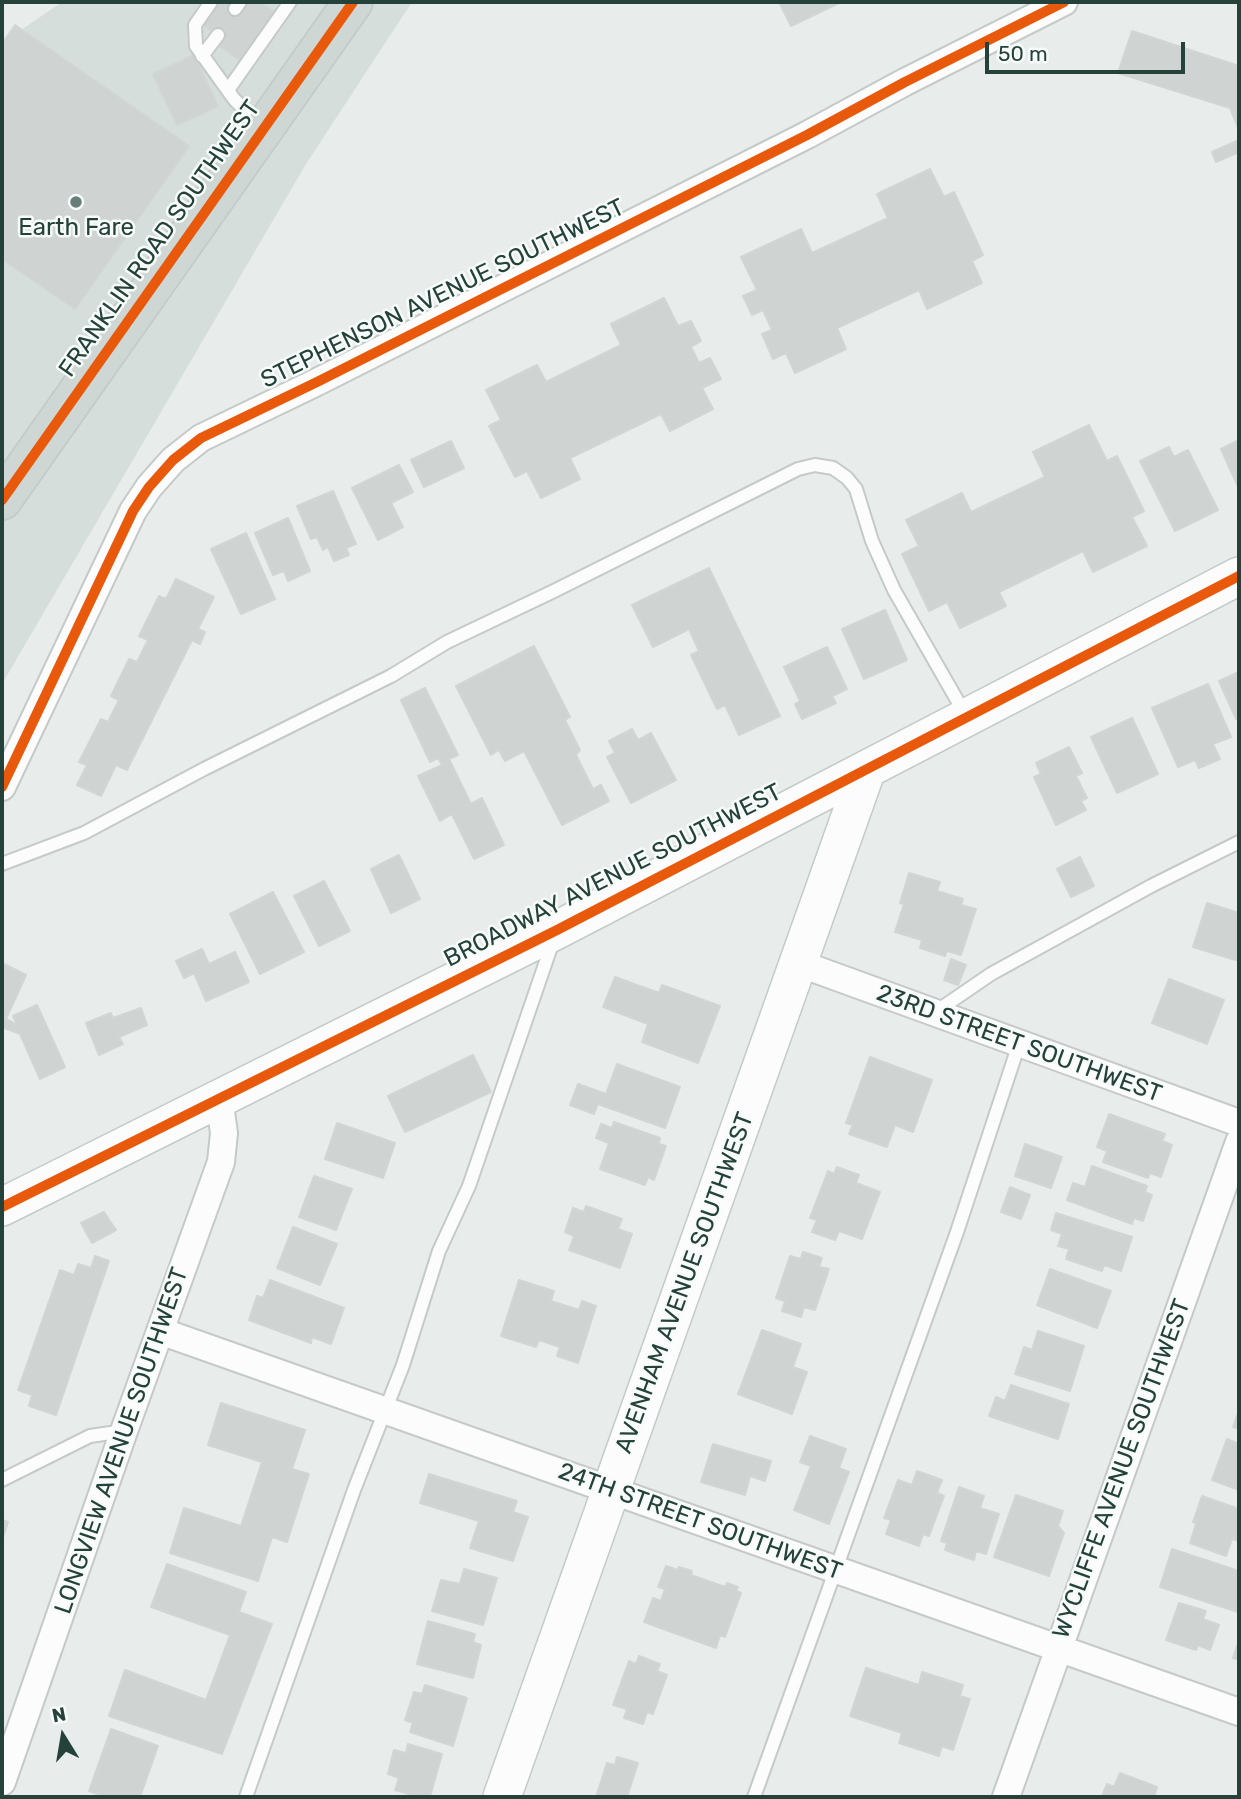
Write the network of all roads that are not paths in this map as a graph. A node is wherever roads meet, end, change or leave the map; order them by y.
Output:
1 (211, 2) edge
2 (290, 2) edge
3 (1064, 2) edge
4 (345, 7) edge
5 (218, 34) dead end
6 (202, 55) junction
7 (228, 90) junction
8 (264, 129) junction
9 (2, 500) edge
10 (1239, 576) edge
11 (967, 718) junction
12 (867, 769) junction
13 (2, 787) edge
14 (1239, 842) edge
15 (2, 864) edge
16 (557, 930) junction
17 (798, 963) junction
18 (933, 1013) junction
19 (1019, 1044) junction
20 (219, 1098) junction
21 (1239, 1123) edge
22 (1239, 1142) edge
23 (2, 1207) edge
24 (160, 1331) junction
25 (385, 1410) junction
26 (124, 1431) junction
27 (2, 1480) edge
28 (611, 1491) junction
29 (834, 1570) junction
30 (1058, 1648) junction
31 (1239, 1712) edge
32 (2, 1782) edge
33 (246, 1797) edge
34 (502, 1797) edge
35 (754, 1797) edge
36 (1006, 1797) edge

1 - 6 lane
2 - 7 lane
3 - 13 street, STEPHENSON AVENUE SOUTHWEST
4 - 8 main road, FRANKLIN ROAD SOUTHWEST
5 - 6 lane
6 - 7 lane
7 - 8 lane
8 - 9 main road, FRANKLIN ROAD SOUTHWEST
10 - 11 street, BROADWAY AVENUE SOUTHWEST
11 - 12 street, BROADWAY AVENUE SOUTHWEST
11 - 15 lane
12 - 16 street, BROADWAY AVENUE SOUTHWEST
12 - 17 street, AVENHAM AVENUE SOUTHWEST
14 - 18 lane
16 - 20 street, BROADWAY AVENUE SOUTHWEST
16 - 25 lane
17 - 18 street, 23RD STREET SOUTHWEST
17 - 28 street, AVENHAM AVENUE SOUTHWEST
18 - 19 street, 23RD STREET SOUTHWEST
19 - 21 street, 23RD STREET SOUTHWEST
19 - 29 lane
20 - 23 street, BROADWAY AVENUE SOUTHWEST
20 - 24 street, LONGVIEW AVENUE SOUTHWEST
22 - 30 street, WYCLIFFE AVENUE SOUTHWEST
24 - 25 street, 24TH STREET SOUTHWEST
24 - 26 street, LONGVIEW AVENUE SOUTHWEST
25 - 28 street, 24TH STREET SOUTHWEST
25 - 33 lane
26 - 27 lane
26 - 32 street, LONGVIEW AVENUE SOUTHWEST
28 - 29 street, 24TH STREET SOUTHWEST
28 - 34 street, AVENHAM AVENUE SOUTHWEST
29 - 30 street, 24TH STREET SOUTHWEST
29 - 35 lane
30 - 31 street, 24TH STREET SOUTHWEST
30 - 36 street, WYCLIFFE AVENUE SOUTHWEST

